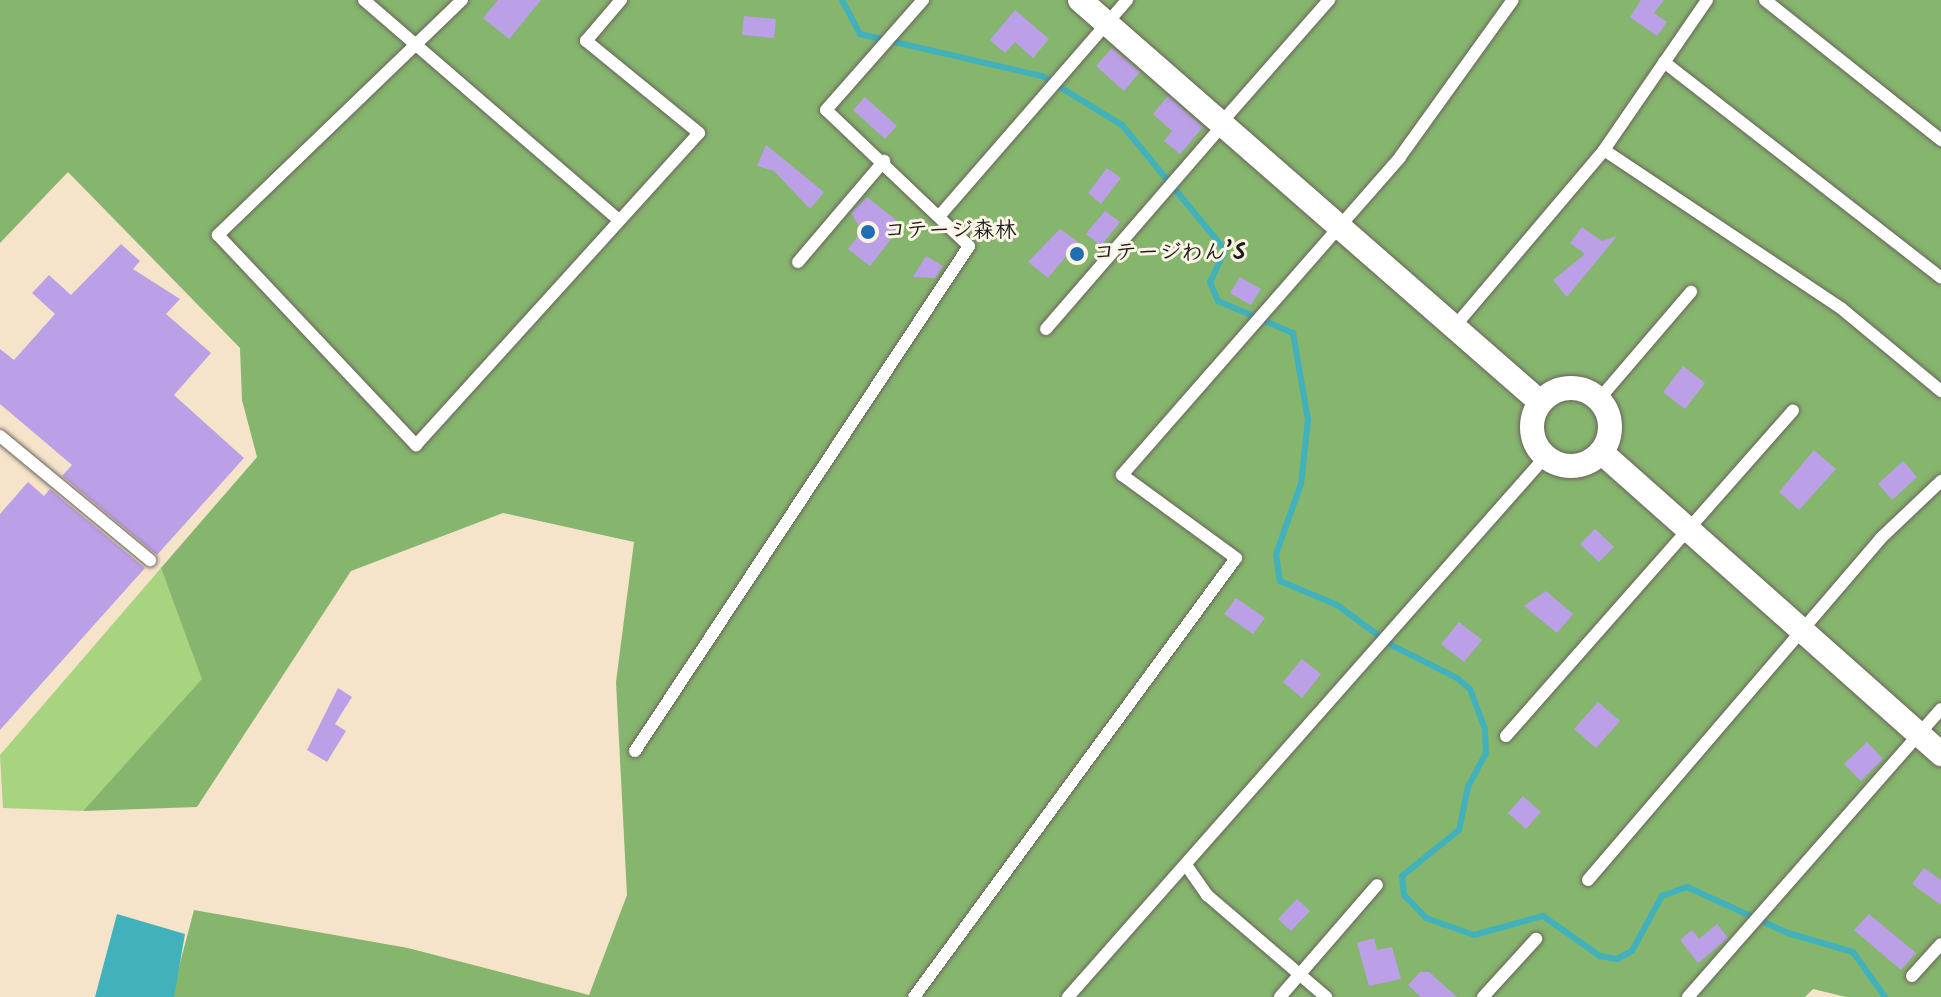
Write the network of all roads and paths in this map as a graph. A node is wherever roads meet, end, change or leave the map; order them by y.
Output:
1 (364, 0) edge
2 (462, 0) edge
3 (621, 0) edge
4 (923, 0) edge
5 (1080, 0) edge
6 (1127, 0) edge
7 (1329, 0) edge
8 (1513, 0) edge
9 (1707, 0) edge
10 (1765, 0) edge
11 (1107, 24) junction
12 (419, 49) junction
13 (1664, 62) junction
14 (1222, 124) junction
15 (1941, 140) edge
16 (1604, 150) junction
17 (884, 161) junction
18 (942, 213) junction
19 (619, 220) junction
20 (1339, 225) junction
21 (798, 262) dead end
22 (1941, 278) edge
23 (1691, 292) dead end
24 (1455, 326) junction
25 (1046, 329) dead end
26 (1941, 391) edge
27 (1600, 398) junction
28 (1540, 402) junction
29 (1793, 410) dead end
30 (0, 436) edge
31 (1601, 452) junction
32 (1545, 457) junction
33 (1941, 481) edge
34 (1686, 528) junction
35 (150, 560) dead end
36 (1802, 632) junction
37 (1941, 709) edge
38 (1918, 735) junction
39 (1506, 736) dead end
40 (635, 751) dead end
41 (1941, 754) edge
42 (1186, 865) junction
43 (1588, 880) dead end
44 (1377, 885) dead end
45 (1536, 939) dead end
46 (1941, 944) edge
47 (1299, 974) junction
48 (1912, 976) dead end
49 (914, 997) edge
50 (1068, 997) edge
51 (1280, 997) edge
52 (1326, 997) edge
53 (1483, 997) edge
54 (1688, 997) edge

1 - 12 lane
2 - 12 lane
3 - 19 lane
4 - 17 lane
5 - 11 street
6 - 11 lane
7 - 14 lane
8 - 20 lane
9 - 13 lane
10 - 15 lane
11 - 14 street
11 - 18 lane
12 - 19 lane
12 - 19 lane
13 - 16 lane
13 - 22 lane
14 - 20 street
14 - 25 lane
16 - 24 lane
16 - 26 lane
17 - 18 lane
17 - 21 lane
18 - 40 lane
20 - 24 street
20 - 49 lane
23 - 27 lane
24 - 28 street
27 - 28 street
27 - 31 street
28 - 32 street
29 - 34 lane
30 - 35 lane
31 - 32 street
31 - 34 street
32 - 42 lane
33 - 36 lane
34 - 36 street
34 - 39 lane
36 - 38 street
36 - 43 lane
37 - 38 lane
38 - 41 street
38 - 54 lane
42 - 47 lane
42 - 50 lane
44 - 47 lane
45 - 53 lane
46 - 48 lane
47 - 51 lane
47 - 52 lane

